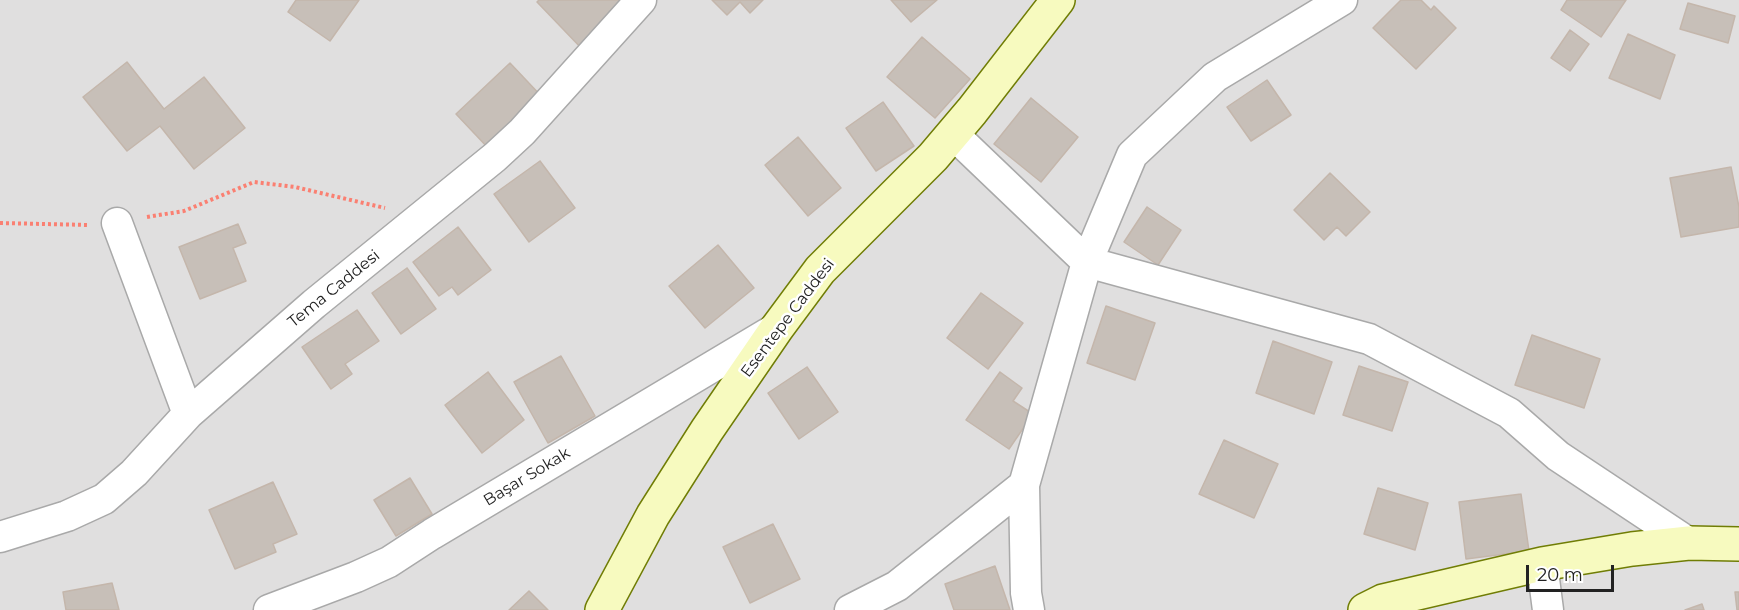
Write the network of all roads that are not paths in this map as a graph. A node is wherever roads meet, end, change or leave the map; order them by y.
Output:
1 (641, 0) edge
2 (1342, 0) edge
3 (1046, 5) edge
4 (953, 134) junction
5 (117, 223) road end
6 (1087, 262) junction
7 (777, 328) junction
8 (188, 414) junction
9 (1024, 485) junction
10 (0, 537) edge
11 (1689, 543) junction
12 (1739, 544) edge
13 (1542, 564) junction
14 (269, 610) edge
15 (602, 610) edge
16 (850, 610) edge
17 (1029, 610) edge
18 (1365, 610) edge
19 (1548, 610) edge

1 - 8 street, Tema Caddesi
2 - 6 street
3 - 4 street, Esentepe Caddesi
4 - 6 street
4 - 7 street, Esentepe Caddesi
5 - 8 street
6 - 9 street
6 - 11 street
7 - 14 street, Başar Sokak
7 - 15 street, Esentepe Caddesi
8 - 10 street, Tema Caddesi
9 - 16 street
9 - 17 street
11 - 12 street
11 - 13 street
13 - 18 street
13 - 19 street

